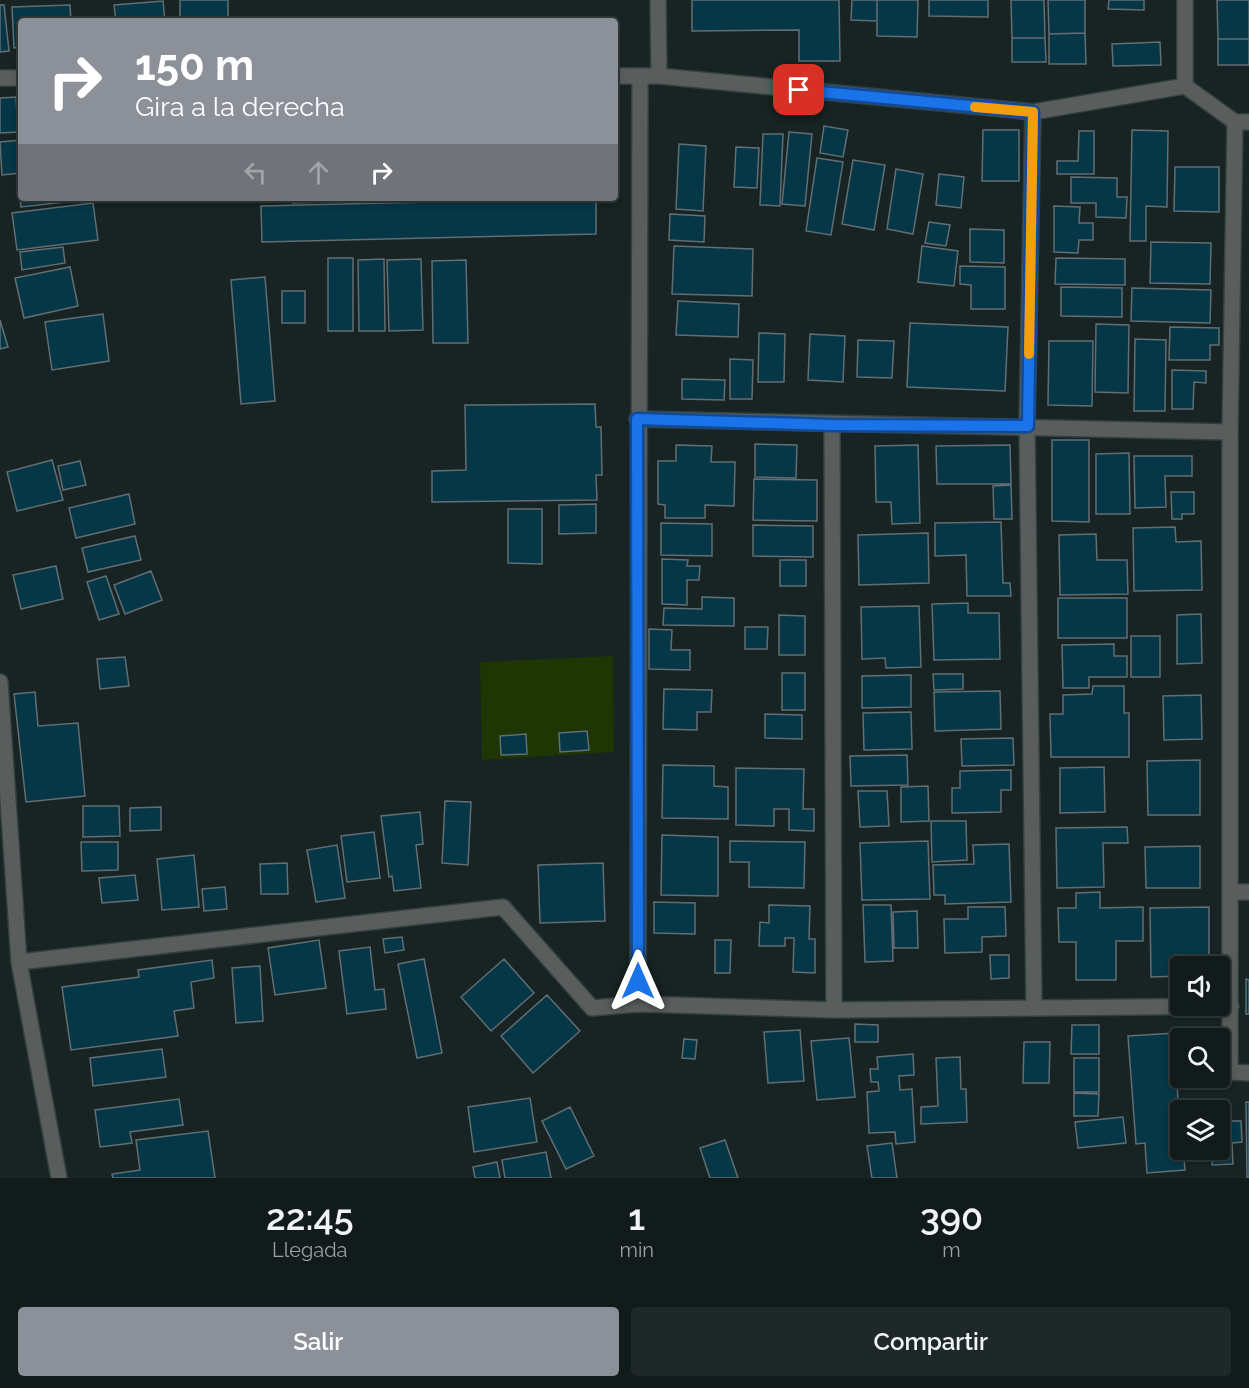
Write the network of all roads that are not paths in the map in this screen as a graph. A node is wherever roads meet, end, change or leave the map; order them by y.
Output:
1 (658, 0) edge
2 (1185, 0) edge
3 (618, 76) edge
4 (640, 76) junction
5 (659, 76) junction
6 (0, 78) edge
7 (18, 78) edge
8 (1185, 86) junction
9 (1033, 112) junction
10 (1242, 122) edge
11 (637, 419) junction
12 (832, 425) junction
13 (1028, 426) junction
14 (1230, 432) junction
15 (0, 682) edge
16 (1230, 892) junction
17 (1249, 892) edge
18 (19, 962) junction
19 (638, 1004) junction
20 (1231, 1006) junction
21 (1034, 1007) junction
22 (834, 1010) junction
23 (1249, 1073) edge
24 (59, 1178) edge

1 - 5 street
2 - 8 street
3 - 4 street
4 - 5 street
4 - 11 street
5 - 9 street
6 - 7 street
8 - 9 street
8 - 10 street
9 - 13 street
10 - 14 street
11 - 12 street
11 - 19 street
12 - 13 street
12 - 22 street
13 - 14 street
13 - 21 street
14 - 16 street
15 - 18 street
16 - 17 street
16 - 20 street
18 - 19 street
18 - 24 street
19 - 22 street
20 - 21 street
20 - 23 street
21 - 22 street

